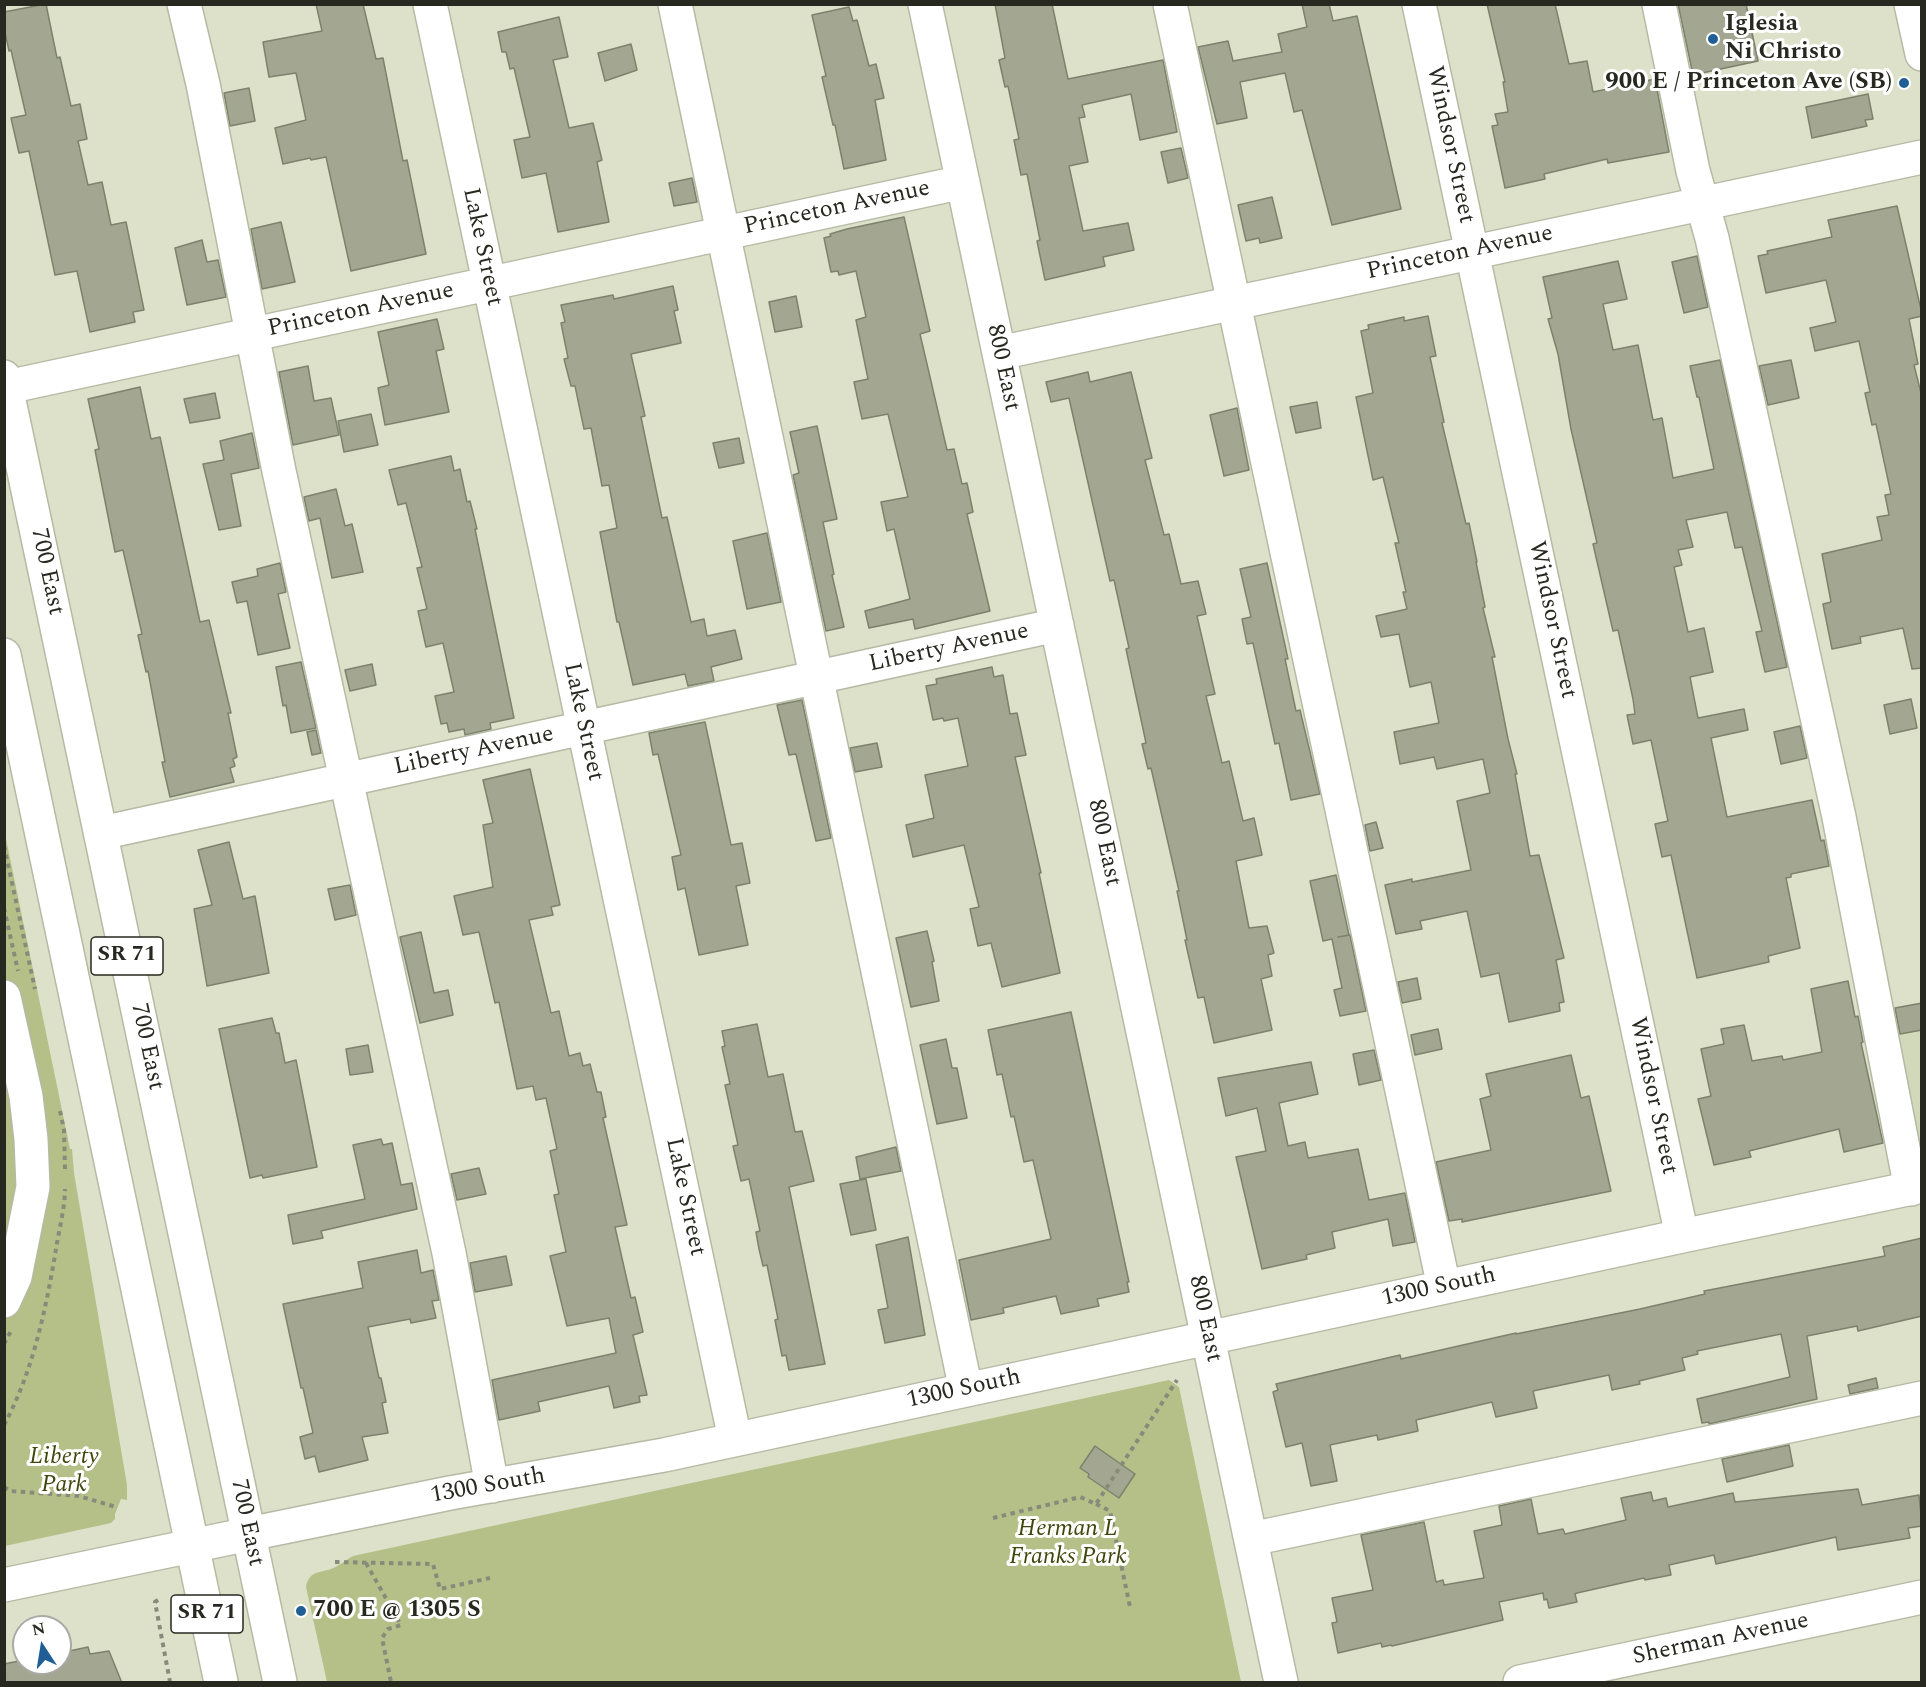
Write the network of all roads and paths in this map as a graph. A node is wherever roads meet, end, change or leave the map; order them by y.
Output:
1 (184, 4) edge
2 (430, 4) edge
3 (675, 4) edge
4 (925, 4) edge
5 (1170, 4) edge
6 (1419, 4) edge
7 (1659, 4) edge
8 (1911, 4) edge
9 (1922, 54) edge
10 (1922, 157) edge
11 (963, 182) junction
12 (1701, 203) junction
13 (722, 233) junction
14 (1472, 252) junction
15 (489, 283) junction
16 (1234, 303) junction
17 (252, 335) junction
18 (999, 353) junction
19 (5, 384) edge
20 (1057, 625) junction
21 (4, 655) edge
22 (817, 678) junction
23 (584, 729) junction
24 (346, 780) junction
25 (101, 833) junction
26 (4, 997) edge
27 (1916, 1188) edge
28 (1682, 1236) junction
29 (1444, 1287) junction
30 (4, 1301) edge
31 (1208, 1338) junction
32 (1177, 1380) dead end
33 (966, 1390) junction
34 (1922, 1398) edge
35 (735, 1440) junction
36 (492, 1486) junction
37 (4, 1487) edge
38 (1096, 1504) junction
39 (116, 1507) dead end
40 (993, 1518) dead end
41 (249, 1534) junction
42 (1251, 1539) junction
43 (192, 1546) junction
44 (336, 1562) dead end
45 (365, 1562) junction
46 (490, 1578) dead end
47 (4, 1586) edge
48 (1922, 1597) edge
49 (158, 1600) dead end
50 (1130, 1606) dead end
51 (170, 1683) edge
52 (221, 1683) edge
53 (280, 1683) edge
54 (391, 1683) edge
55 (1281, 1683) edge
56 (1520, 1683) edge

1 - 17 street
2 - 15 street, Lake Street
3 - 13 street
4 - 11 street, 800 East
5 - 16 street
6 - 14 street, Windsor Street
7 - 12 street
8 - 9 street
10 - 12 street, Princeton Avenue
11 - 13 street, Princeton Avenue
11 - 18 street, 800 East
12 - 14 street, Princeton Avenue
12 - 27 street
13 - 15 street, Princeton Avenue
13 - 22 street
14 - 16 street, Princeton Avenue
14 - 28 street, Windsor Street
15 - 17 street, Princeton Avenue
15 - 23 street, Lake Street
16 - 18 street, Princeton Avenue
16 - 29 street
17 - 19 street, Princeton Avenue
17 - 24 street
18 - 20 street, 800 East
19 - 25 street, 700 East / SR 71
20 - 22 street, Liberty Avenue
20 - 31 street, 800 East
21 - 43 street, SR 71
22 - 23 street, Liberty Avenue
22 - 33 street
23 - 24 street, Liberty Avenue
23 - 35 street, Lake Street
24 - 25 street, Liberty Avenue
24 - 36 street
25 - 41 street, 700 East / SR 71
26 - 30 street
27 - 28 street, 1300 South
28 - 29 street, 1300 South
29 - 31 street, 1300 South
31 - 33 street, 1300 South
31 - 42 street, 800 East
32 - 38 path
33 - 35 street, 1300 South
34 - 42 street
35 - 36 street, 1300 South
36 - 41 street, 1300 South
37 - 39 path
38 - 40 path
38 - 50 path
41 - 43 street, 1300 South
41 - 53 street, 700 East / SR 71
42 - 55 street, 800 East
43 - 47 street, 1300 South
43 - 52 street, SR 71
44 - 45 path
45 - 46 path
45 - 54 path
48 - 56 street, Sherman Avenue
49 - 51 path

